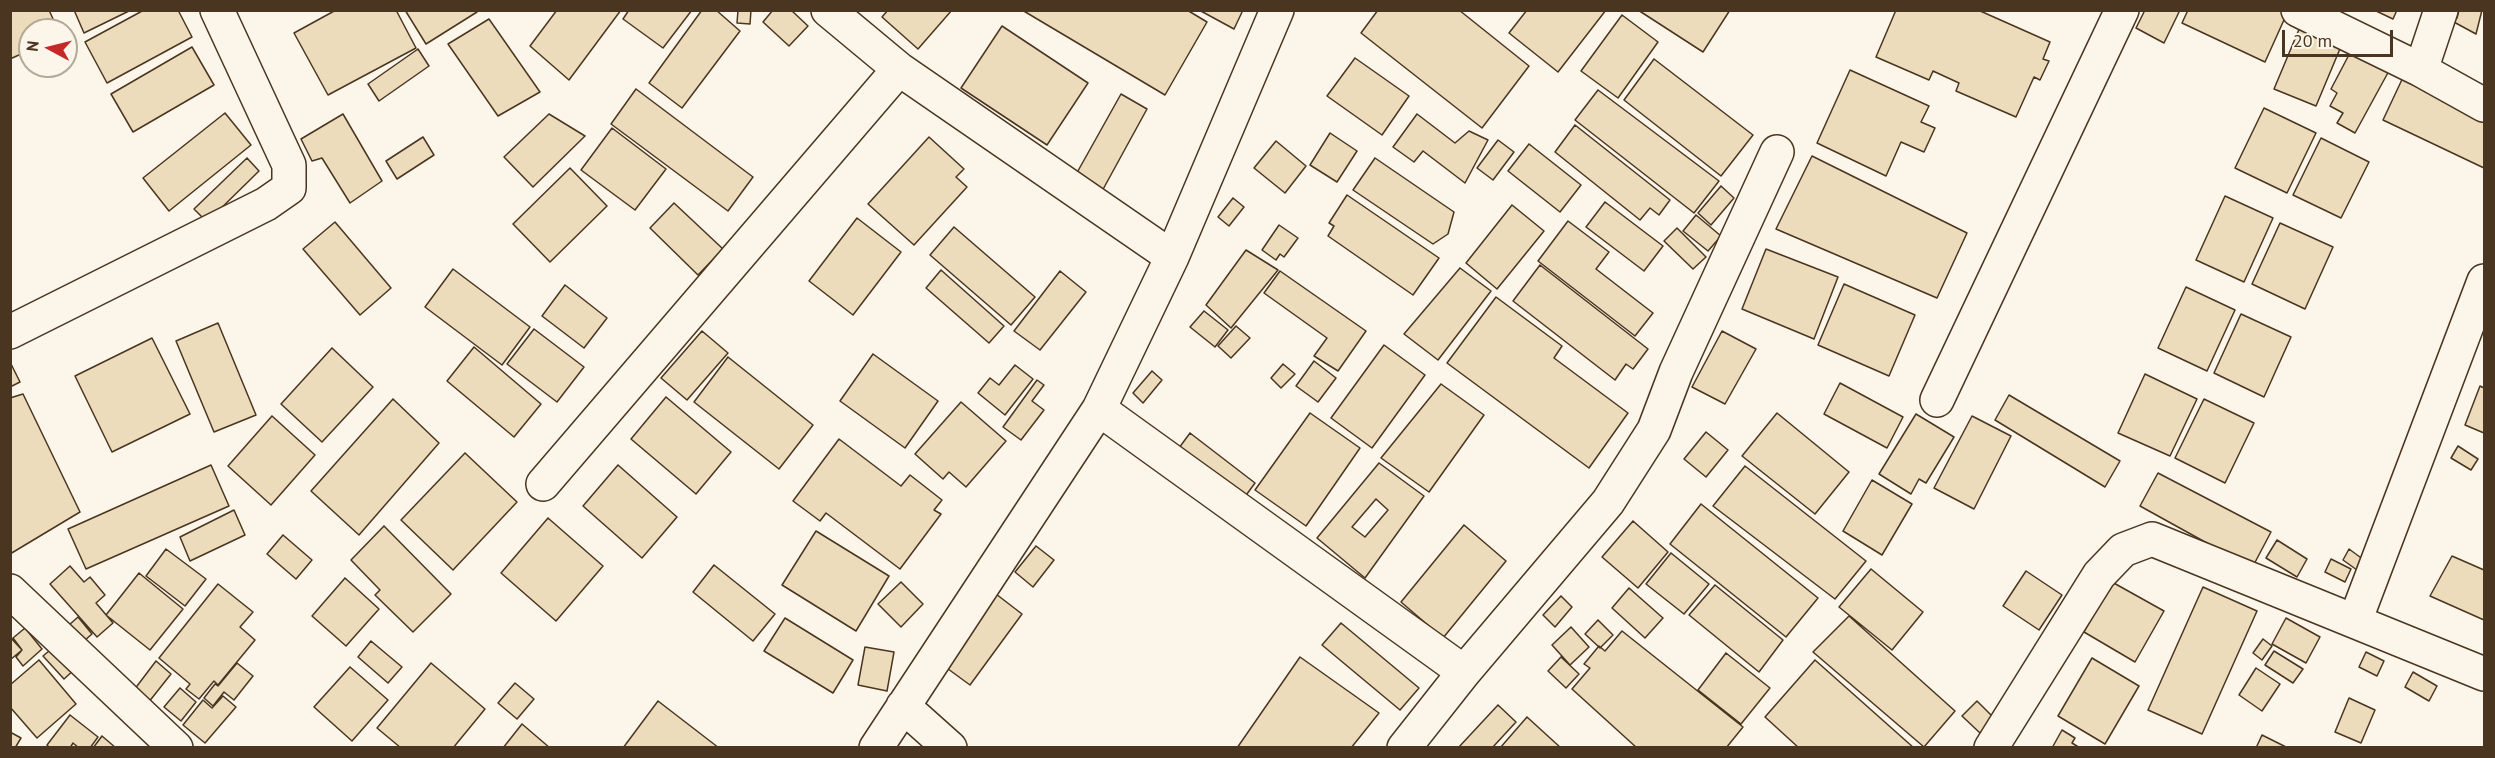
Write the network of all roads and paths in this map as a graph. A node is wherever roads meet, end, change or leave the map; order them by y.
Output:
1 (217, 10) edge
2 (828, 10) edge
3 (1277, 10) edge
4 (2122, 10) edge
5 (2298, 10) edge
6 (2441, 10) edge
7 (899, 69) junction
8 (2421, 69) junction
9 (2484, 105) edge
10 (1777, 152) dead end
11 (1172, 257) junction
12 (2484, 281) edge
13 (10, 332) edge
14 (1937, 400) dead end
15 (1099, 409) junction
16 (543, 484) dead end
17 (10, 591) edge
18 (2355, 621) junction
19 (1464, 672) junction
20 (2484, 674) edge
21 (903, 706) junction
22 (176, 747) edge
23 (876, 747) edge
24 (951, 747) edge
25 (1404, 747) edge
26 (1990, 747) edge

1 - 13 street
2 - 7 street
3 - 11 street
4 - 14 street
5 - 8 street
6 - 8 street
7 - 11 street
7 - 16 street
8 - 9 street
10 - 19 street
11 - 15 street
12 - 18 street
15 - 19 street
15 - 21 street
17 - 22 street
18 - 20 street
18 - 26 street
19 - 25 street
21 - 23 street
21 - 24 street

